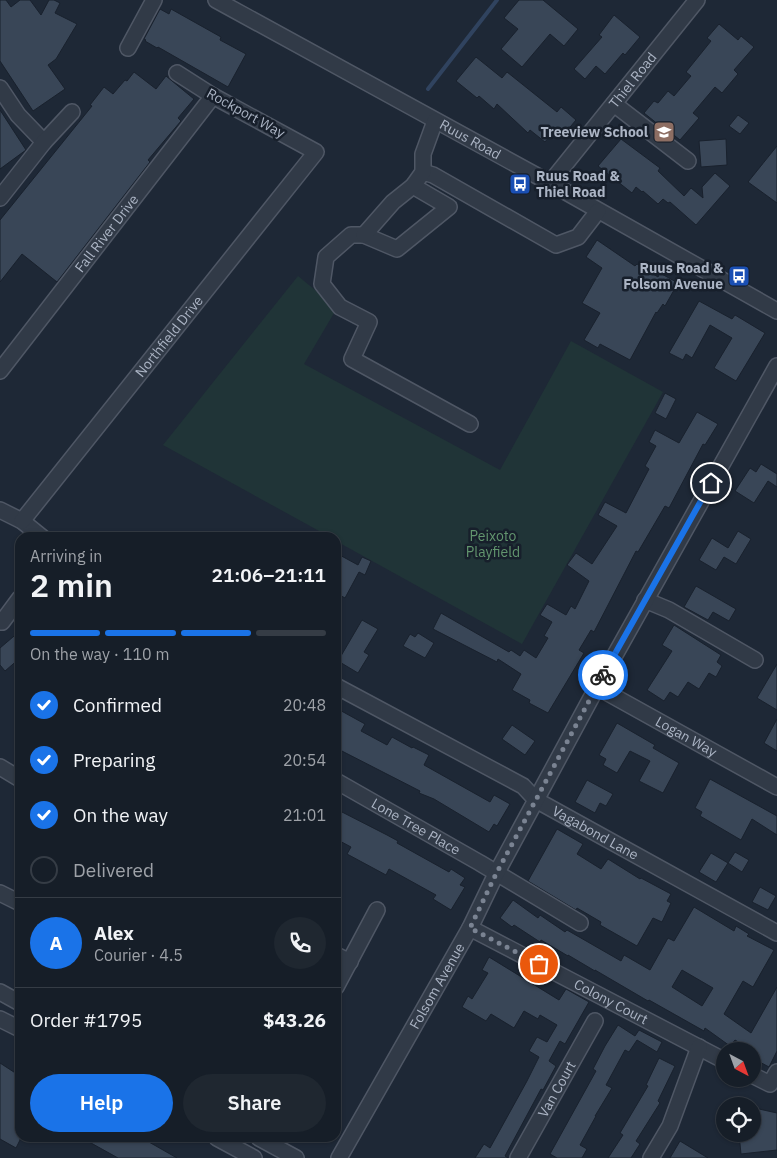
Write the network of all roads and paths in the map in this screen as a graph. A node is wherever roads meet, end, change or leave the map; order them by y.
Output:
1 (154, 0) edge
2 (216, 0) edge
3 (697, 0) edge
4 (128, 48) dead end
5 (177, 73) dead end
6 (0, 88) edge
7 (213, 96) junction
8 (614, 104) junction
9 (72, 112) dead end
10 (435, 121) junction
11 (44, 142) junction
12 (316, 152) joint
13 (688, 161) dead end
14 (423, 172) junction
15 (550, 183) junction
16 (413, 186) junction
17 (0, 198) edge
18 (598, 211) junction
19 (364, 235) junction
20 (777, 311) edge
21 (777, 366) edge
22 (0, 372) edge
23 (470, 424) dead end
24 (0, 510) edge
25 (22, 522) junction
26 (35, 532) edge
27 (645, 600) junction
28 (15, 605) edge
29 (0, 622) edge
30 (755, 660) dead end
31 (597, 687) junction
32 (341, 689) edge
33 (0, 767) edge
34 (15, 775) edge
35 (341, 784) edge
36 (777, 787) edge
37 (536, 800) junction
38 (496, 874) junction
39 (0, 892) edge
40 (15, 901) edge
41 (377, 910) dead end
42 (580, 923) dead end
43 (470, 928) junction
44 (777, 933) edge
45 (341, 957) edge
46 (350, 962) junction
47 (341, 978) edge
48 (0, 992) edge
49 (15, 1000) edge
50 (0, 1018) edge
51 (595, 1021) dead end
52 (15, 1027) edge
53 (699, 1048) junction
54 (716, 1056) edge
55 (761, 1076) edge
56 (774, 1078) edge
57 (224, 1142) edge
58 (266, 1142) edge
59 (254, 1158) edge
60 (296, 1158) edge
61 (339, 1158) edge
62 (518, 1158) edge
63 (651, 1158) edge

1 - 4 street
2 - 10 street, Ruus Road
3 - 8 street, Thiel Road
5 - 7 street, Rockport Way
6 - 11 street
7 - 12 street, Rockport Way
7 - 22 street, Fall River Drive
8 - 13 street
8 - 15 street, Thiel Road
9 - 11 street
10 - 14 street
10 - 15 street, Ruus Road
11 - 17 street
12 - 25 street, Northfield Drive
14 - 16 street
14 - 18 street
15 - 18 street, Ruus Road
16 - 19 street
16 - 19 street
18 - 20 street, Ruus Road
19 - 23 street
21 - 27 street, Folsom Avenue
24 - 25 street
25 - 26 street
27 - 30 street
27 - 31 street, Folsom Avenue
28 - 29 street
31 - 36 street, Logan Way
31 - 37 street, Folsom Avenue
32 - 37 street, Vagabond Lane
33 - 34 street
35 - 38 street, Lone Tree Place
37 - 38 street, Folsom Avenue
37 - 44 street, Vagabond Lane
38 - 42 street, Lone Tree Place
38 - 43 street, Folsom Avenue
39 - 40 street
41 - 46 street
43 - 53 street, Colony Court
43 - 61 street, Folsom Avenue
45 - 46 street
46 - 47 street
48 - 49 street
50 - 52 street
51 - 62 street, Van Court
53 - 54 street, Colony Court
53 - 63 street
55 - 56 street
57 - 59 street
58 - 60 street

